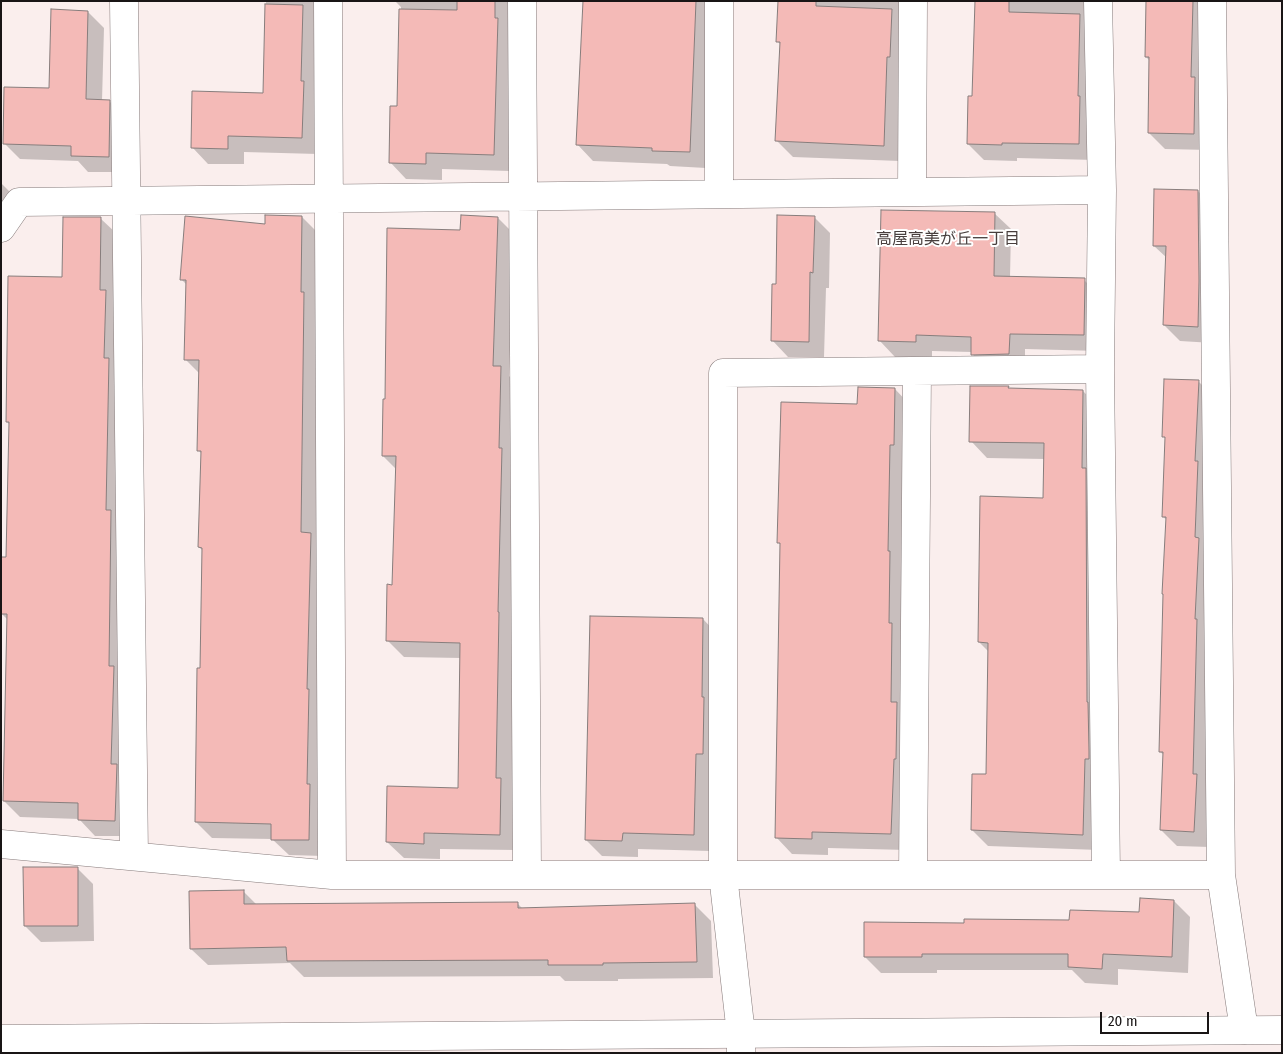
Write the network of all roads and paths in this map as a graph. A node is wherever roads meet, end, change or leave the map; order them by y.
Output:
1 (124, 1) edge
2 (328, 1) edge
3 (522, 1) edge
4 (719, 1) edge
5 (912, 1) edge
6 (1098, 1) edge
7 (1212, 1) edge
8 (1102, 190) junction
9 (912, 192) junction
10 (719, 194) junction
11 (523, 196) junction
12 (329, 198) junction
13 (126, 200) junction
14 (1, 228) edge
15 (1100, 369) junction
16 (917, 371) junction
17 (1, 844) edge
18 (134, 856) junction
19 (527, 874) junction
20 (332, 875) junction
21 (723, 875) junction
22 (913, 875) junction
23 (1106, 875) junction
24 (1221, 875) junction
25 (1244, 1030) junction
26 (1282, 1030) edge
27 (1, 1039) edge
28 (741, 1044) edge

1 - 13 street
2 - 12 street
3 - 11 street
4 - 10 street
5 - 9 street
6 - 8 street
7 - 24 street
8 - 9 street
8 - 15 street
9 - 10 street
10 - 11 street
11 - 12 street
11 - 19 street
12 - 13 street
12 - 20 street
13 - 14 street
13 - 18 street
15 - 16 street
15 - 23 street
16 - 21 street
16 - 22 street
17 - 18 street
18 - 20 street
19 - 20 street
19 - 21 street
21 - 22 street
21 - 28 street
22 - 23 street
23 - 24 street
24 - 25 street
25 - 26 street
25 - 28 street
27 - 28 street

